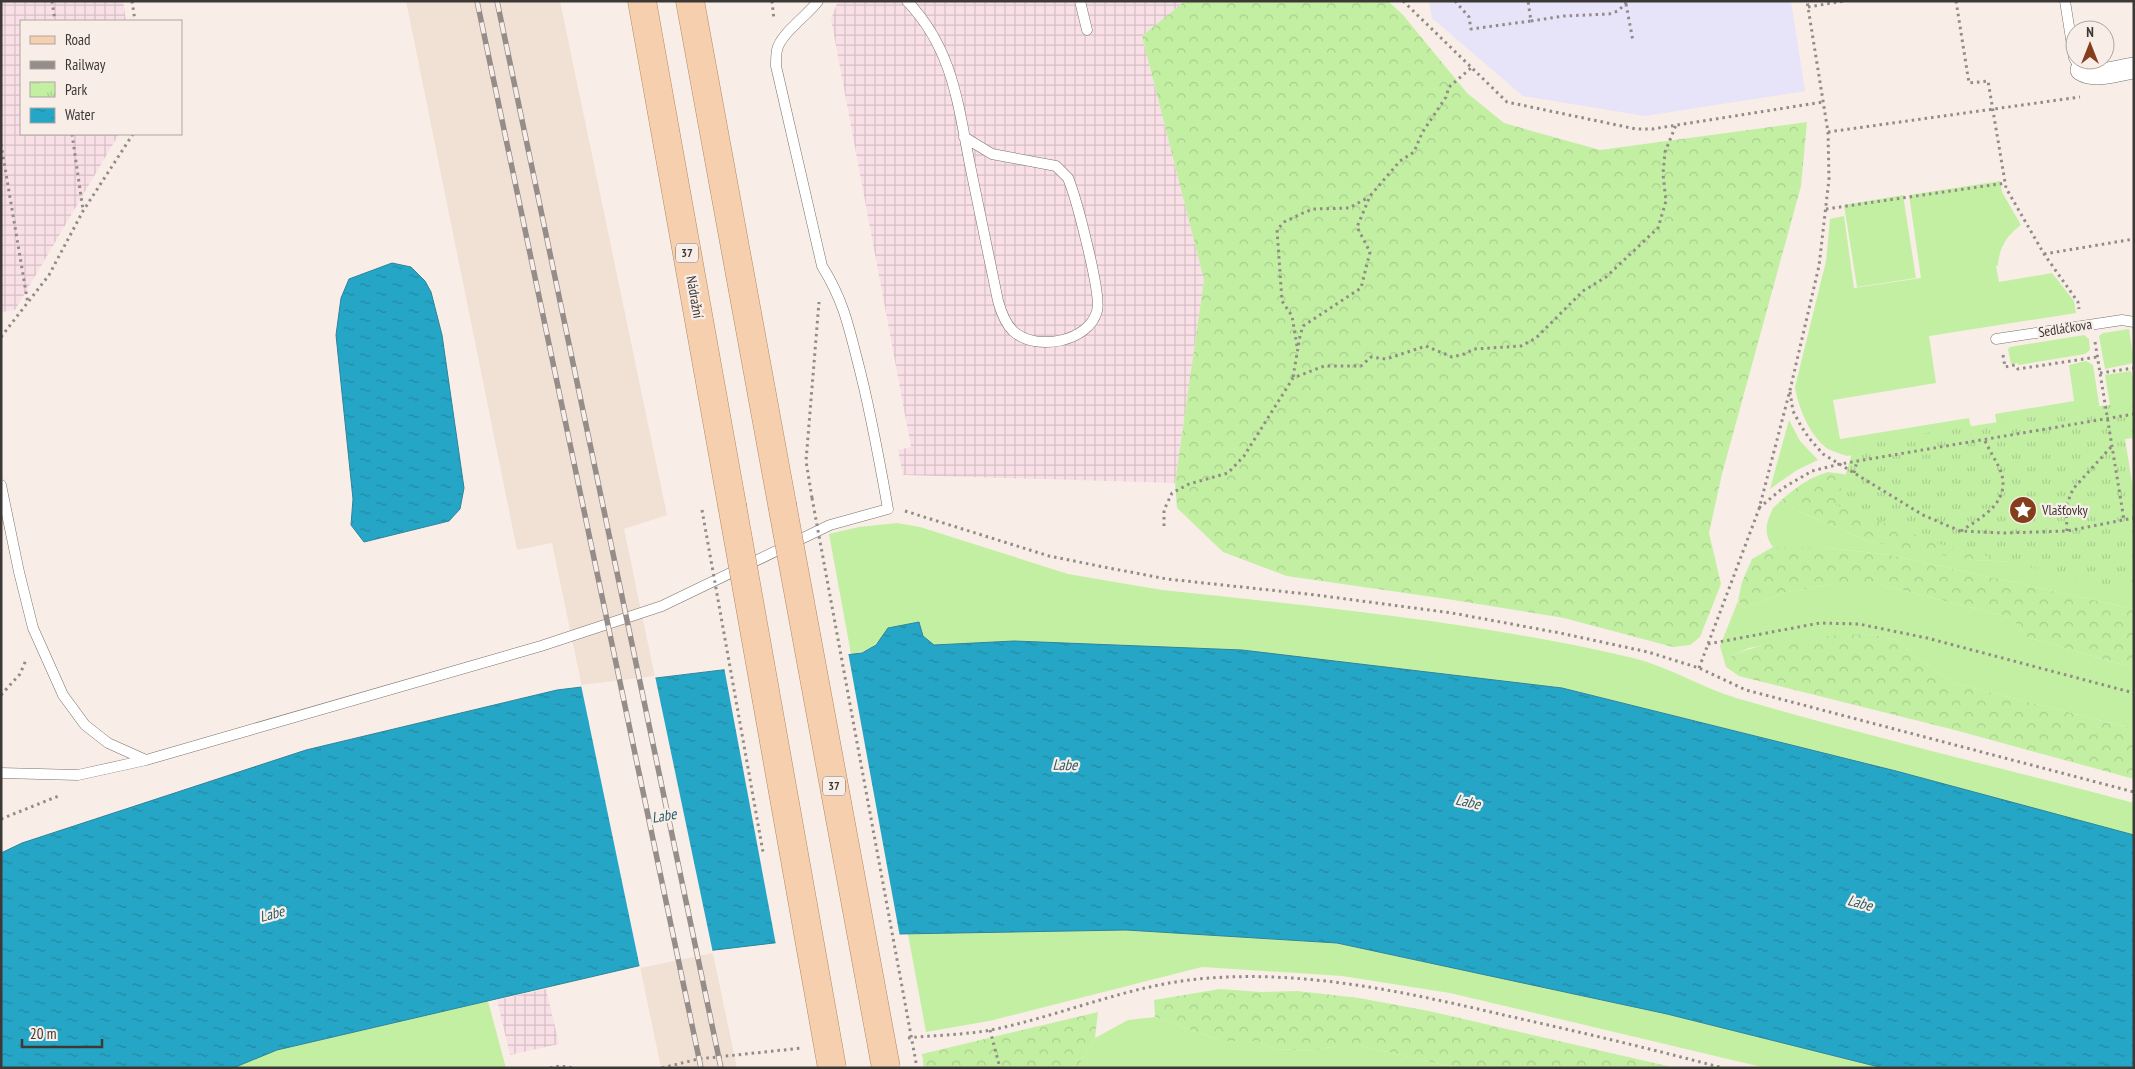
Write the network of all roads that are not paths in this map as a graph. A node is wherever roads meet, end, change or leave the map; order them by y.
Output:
1 (642, 1) edge
2 (690, 1) edge
3 (818, 1) edge
4 (1080, 1) edge
5 (2065, 1) edge
6 (911, 3) edge
7 (2068, 20) edge
8 (1087, 30) dead end
9 (2134, 68) edge
10 (2081, 70) edge
11 (964, 137) junction
12 (2134, 322) edge
13 (1996, 339) dead end
14 (1, 485) edge
15 (146, 760) junction
16 (1, 773) edge
17 (832, 1068) edge
18 (886, 1068) edge

1 - 17 main road, Nádražní / 37, bridge
2 - 18 main road, 37, bridge
3 - 15 lane
4 - 8 lane
5 - 7 lane
6 - 11 lane
9 - 10 street
11 - 11 lane
12 - 13 lane, Sedláčkova
14 - 15 lane
15 - 16 lane

